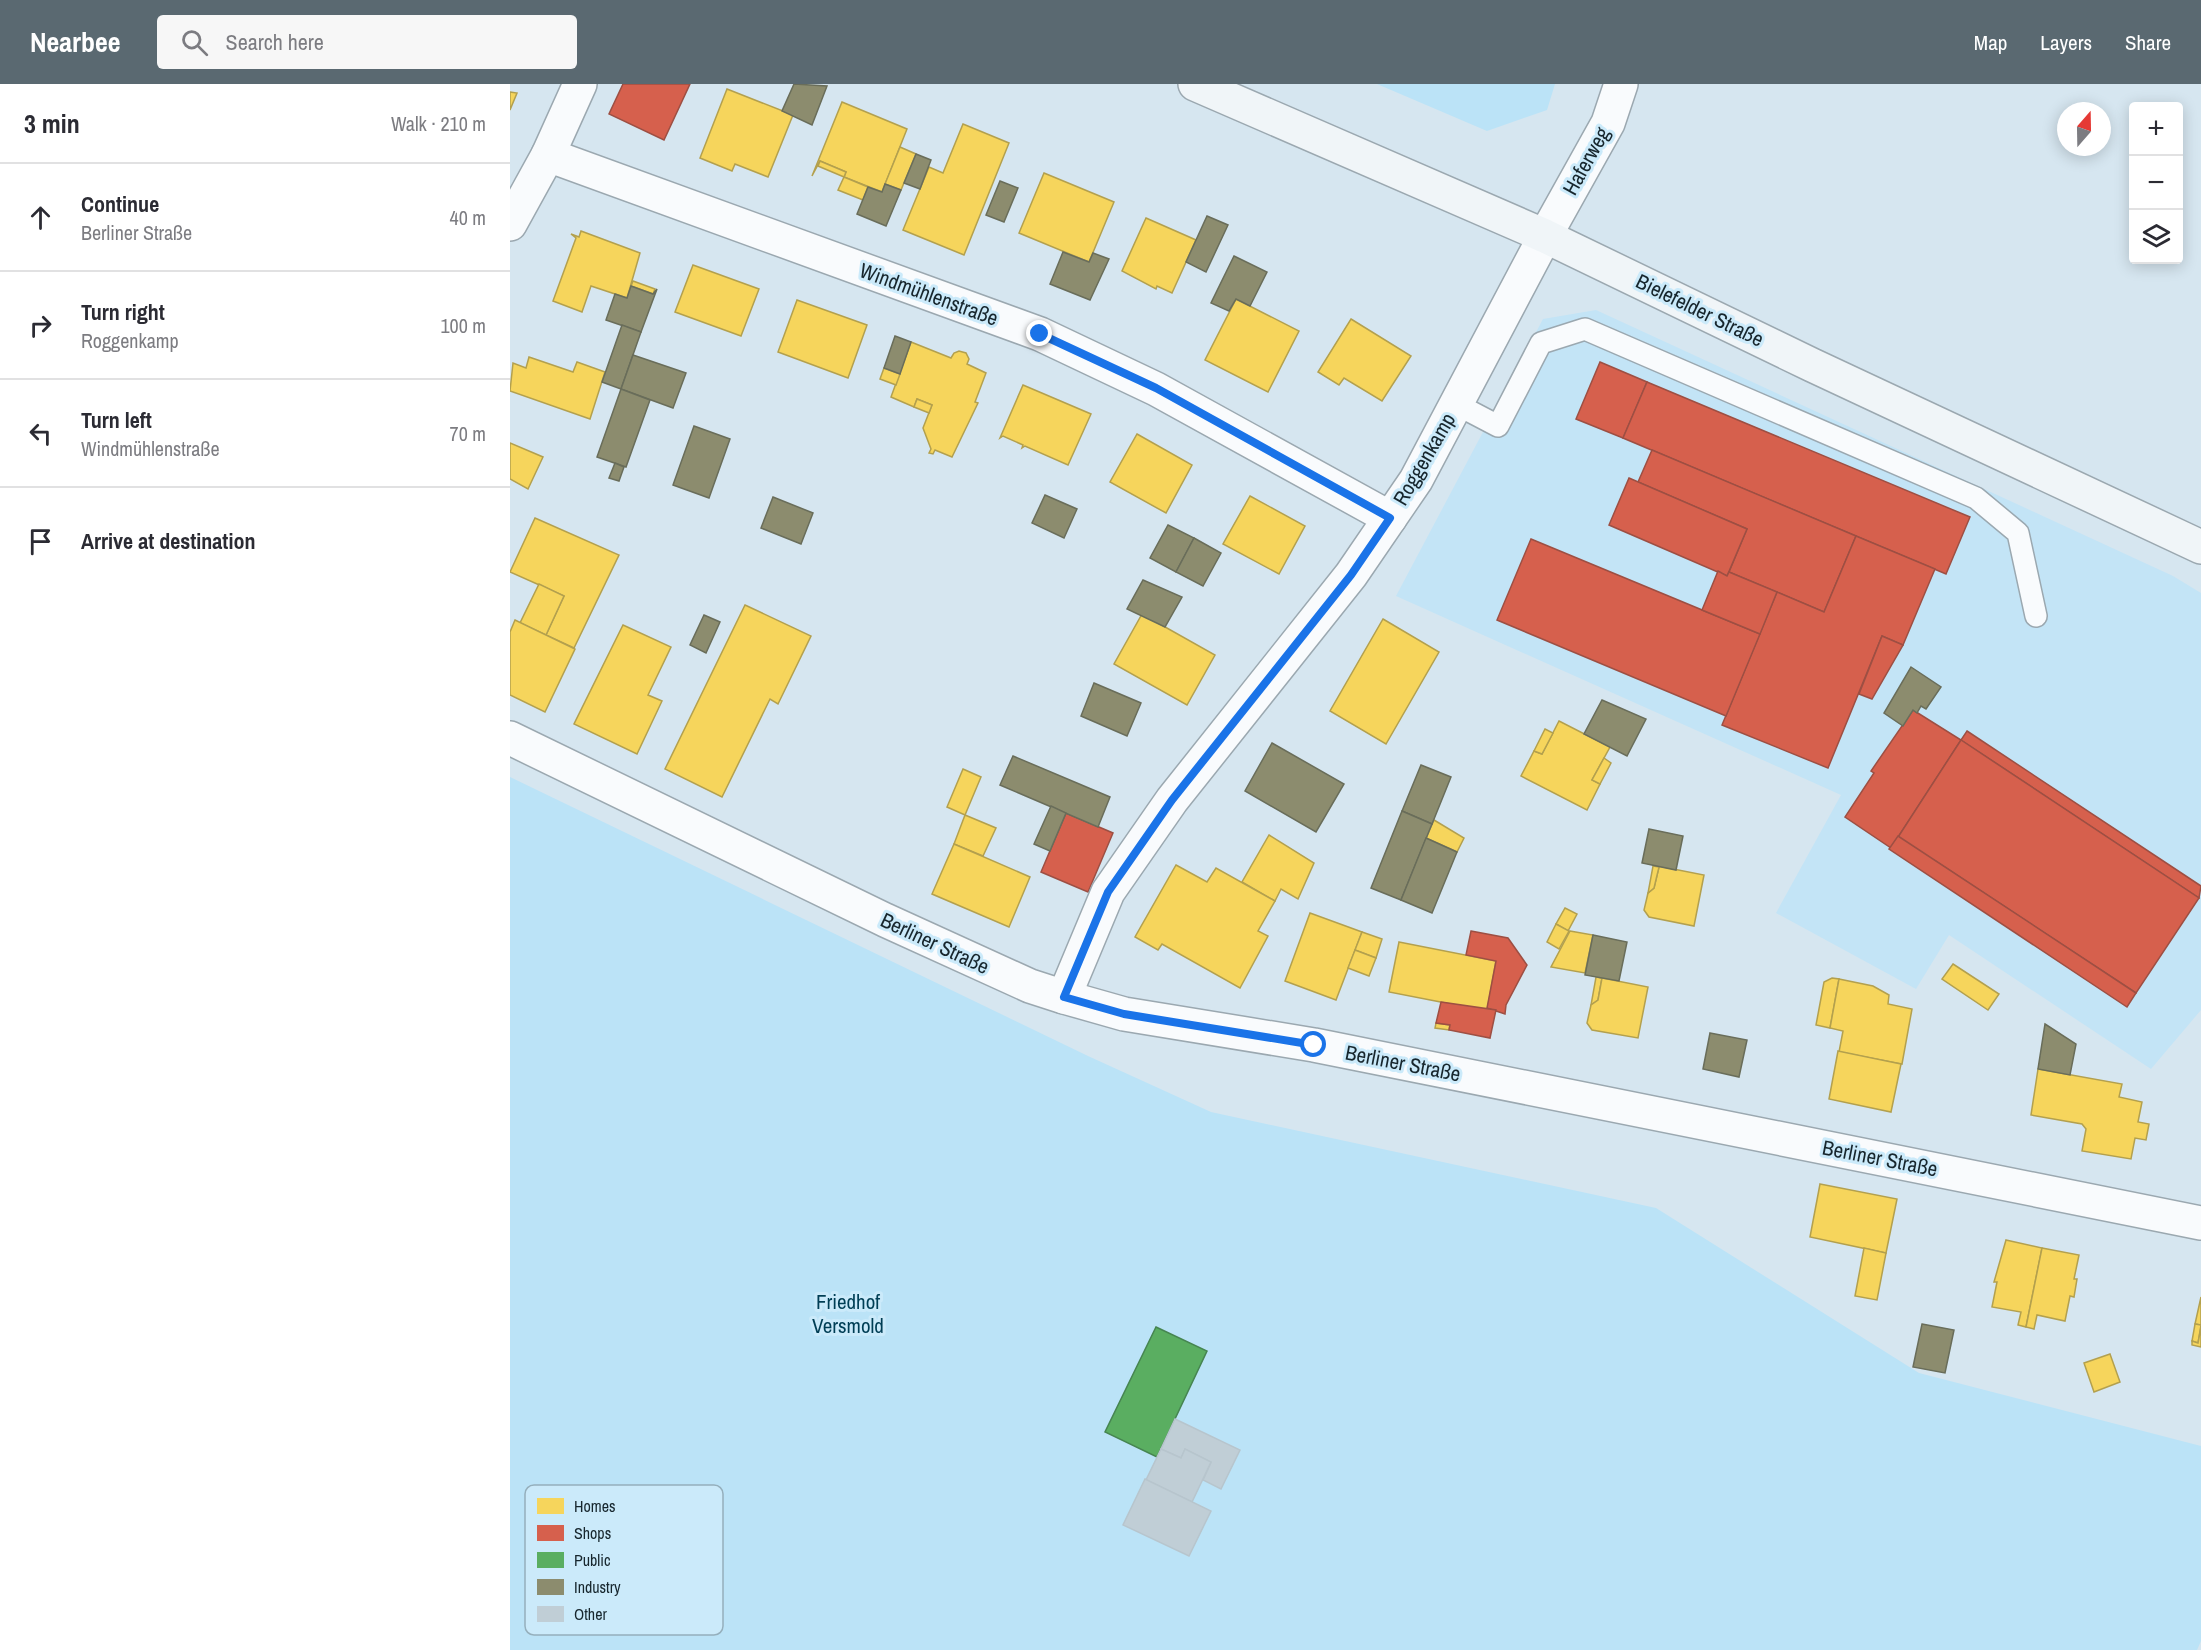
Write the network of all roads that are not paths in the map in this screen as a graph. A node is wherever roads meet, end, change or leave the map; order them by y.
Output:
1 (580, 84) edge
2 (1195, 84) edge
3 (1621, 84) edge
4 (548, 155) junction
5 (510, 224) edge
6 (1545, 236) junction
7 (1456, 405) junction
8 (1390, 518) junction
9 (2201, 547) edge
10 (2036, 616) dead end
11 (510, 738) edge
12 (1064, 997) junction
13 (2201, 1223) edge

1 - 4 street
2 - 6 main road, Bielefelder Straße
3 - 6 street, Haferweg
4 - 5 street
4 - 8 street, Windmühlenstraße
6 - 7 street, Roggenkamp
6 - 9 main road, Bielefelder Straße
7 - 8 street, Roggenkamp
7 - 10 lane
8 - 12 street, Roggenkamp
11 - 12 street, Berliner Straße
12 - 13 street, Berliner Straße

